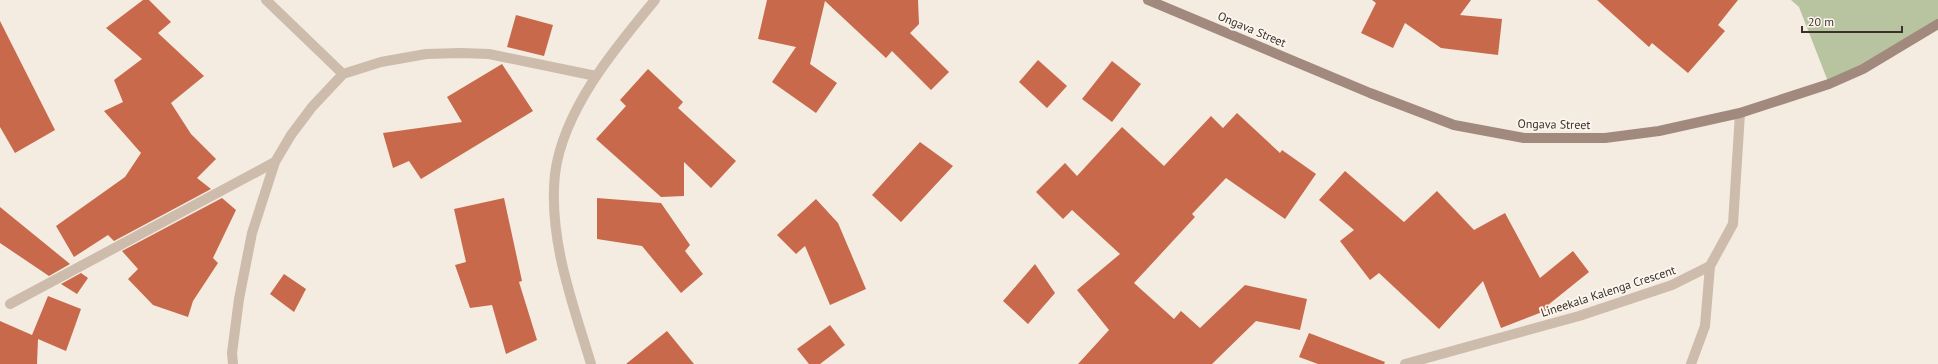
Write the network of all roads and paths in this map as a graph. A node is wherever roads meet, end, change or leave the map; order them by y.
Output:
1 (266, 0) edge
2 (655, 0) edge
3 (1148, 0) edge
4 (1938, 24) edge
5 (343, 74) junction
6 (596, 76) junction
7 (1740, 113) junction
8 (275, 162) junction
9 (1710, 266) junction
10 (10, 304) dead end
11 (233, 364) edge
12 (591, 364) edge
13 (1405, 364) edge
14 (1690, 364) edge

1 - 5 street
2 - 6 street
3 - 7 street, Ongava Street
4 - 7 street, Ongava Street
5 - 6 street
5 - 8 street
6 - 12 street
7 - 9 street
8 - 10 street
8 - 11 street
9 - 13 street, Lineekala Kalenga Crescent
9 - 14 street

